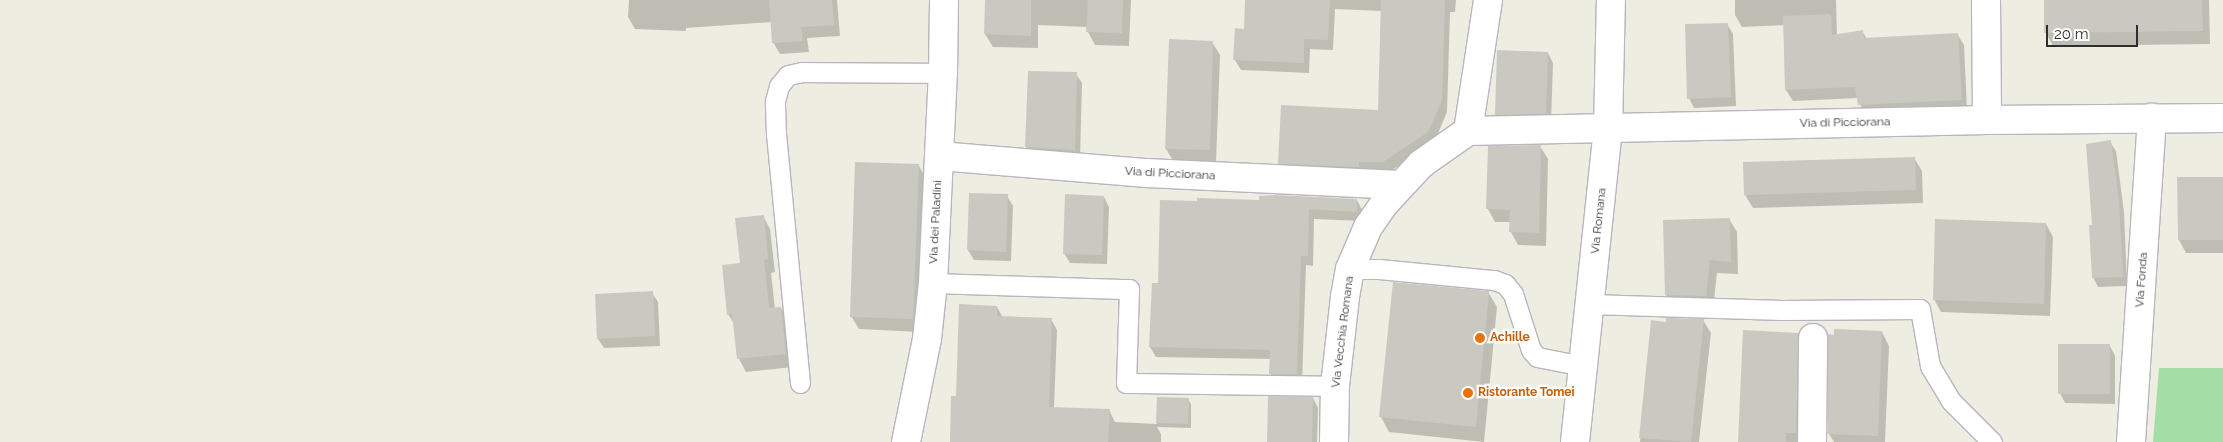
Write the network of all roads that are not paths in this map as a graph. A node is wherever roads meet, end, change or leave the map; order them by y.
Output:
1 (944, 0) edge
2 (1488, 0) edge
3 (1611, 0) edge
4 (1986, 0) edge
5 (944, 73) junction
6 (2152, 118) junction
7 (2223, 118) edge
8 (1987, 120) junction
9 (1608, 129) junction
10 (1468, 131) junction
11 (939, 156) junction
12 (1402, 185) junction
13 (1350, 269) junction
14 (933, 283) junction
15 (1590, 304) junction
16 (1813, 338) dead end
17 (1583, 366) junction
18 (800, 382) dead end
19 (1336, 386) junction
20 (906, 442) edge
21 (1334, 442) edge
22 (1575, 442) edge
23 (1812, 442) edge
24 (1992, 442) edge
25 (2131, 442) edge

1 - 5 street, Via dei Paladini
2 - 10 street
3 - 9 street, Via Romana
4 - 8 street
5 - 11 street, Via dei Paladini
5 - 18 lane
6 - 7 street, Via di Picciorana
6 - 8 street, Via di Picciorana
6 - 25 street, Via Fonda
8 - 9 street, Via di Picciorana
9 - 10 street, Via di Picciorana
9 - 15 street, Via Romana
10 - 12 street, Via Vecchia Romana
11 - 12 street, Via di Picciorana
11 - 14 street, Via dei Paladini
12 - 13 street, Via Vecchia Romana
13 - 17 lane
13 - 19 street, Via Vecchia Romana
14 - 19 lane
14 - 20 street, Via dei Paladini
15 - 17 street, Via Romana
15 - 24 lane
16 - 23 street
17 - 22 street, Via Romana
19 - 21 street, Via Vecchia Romana

